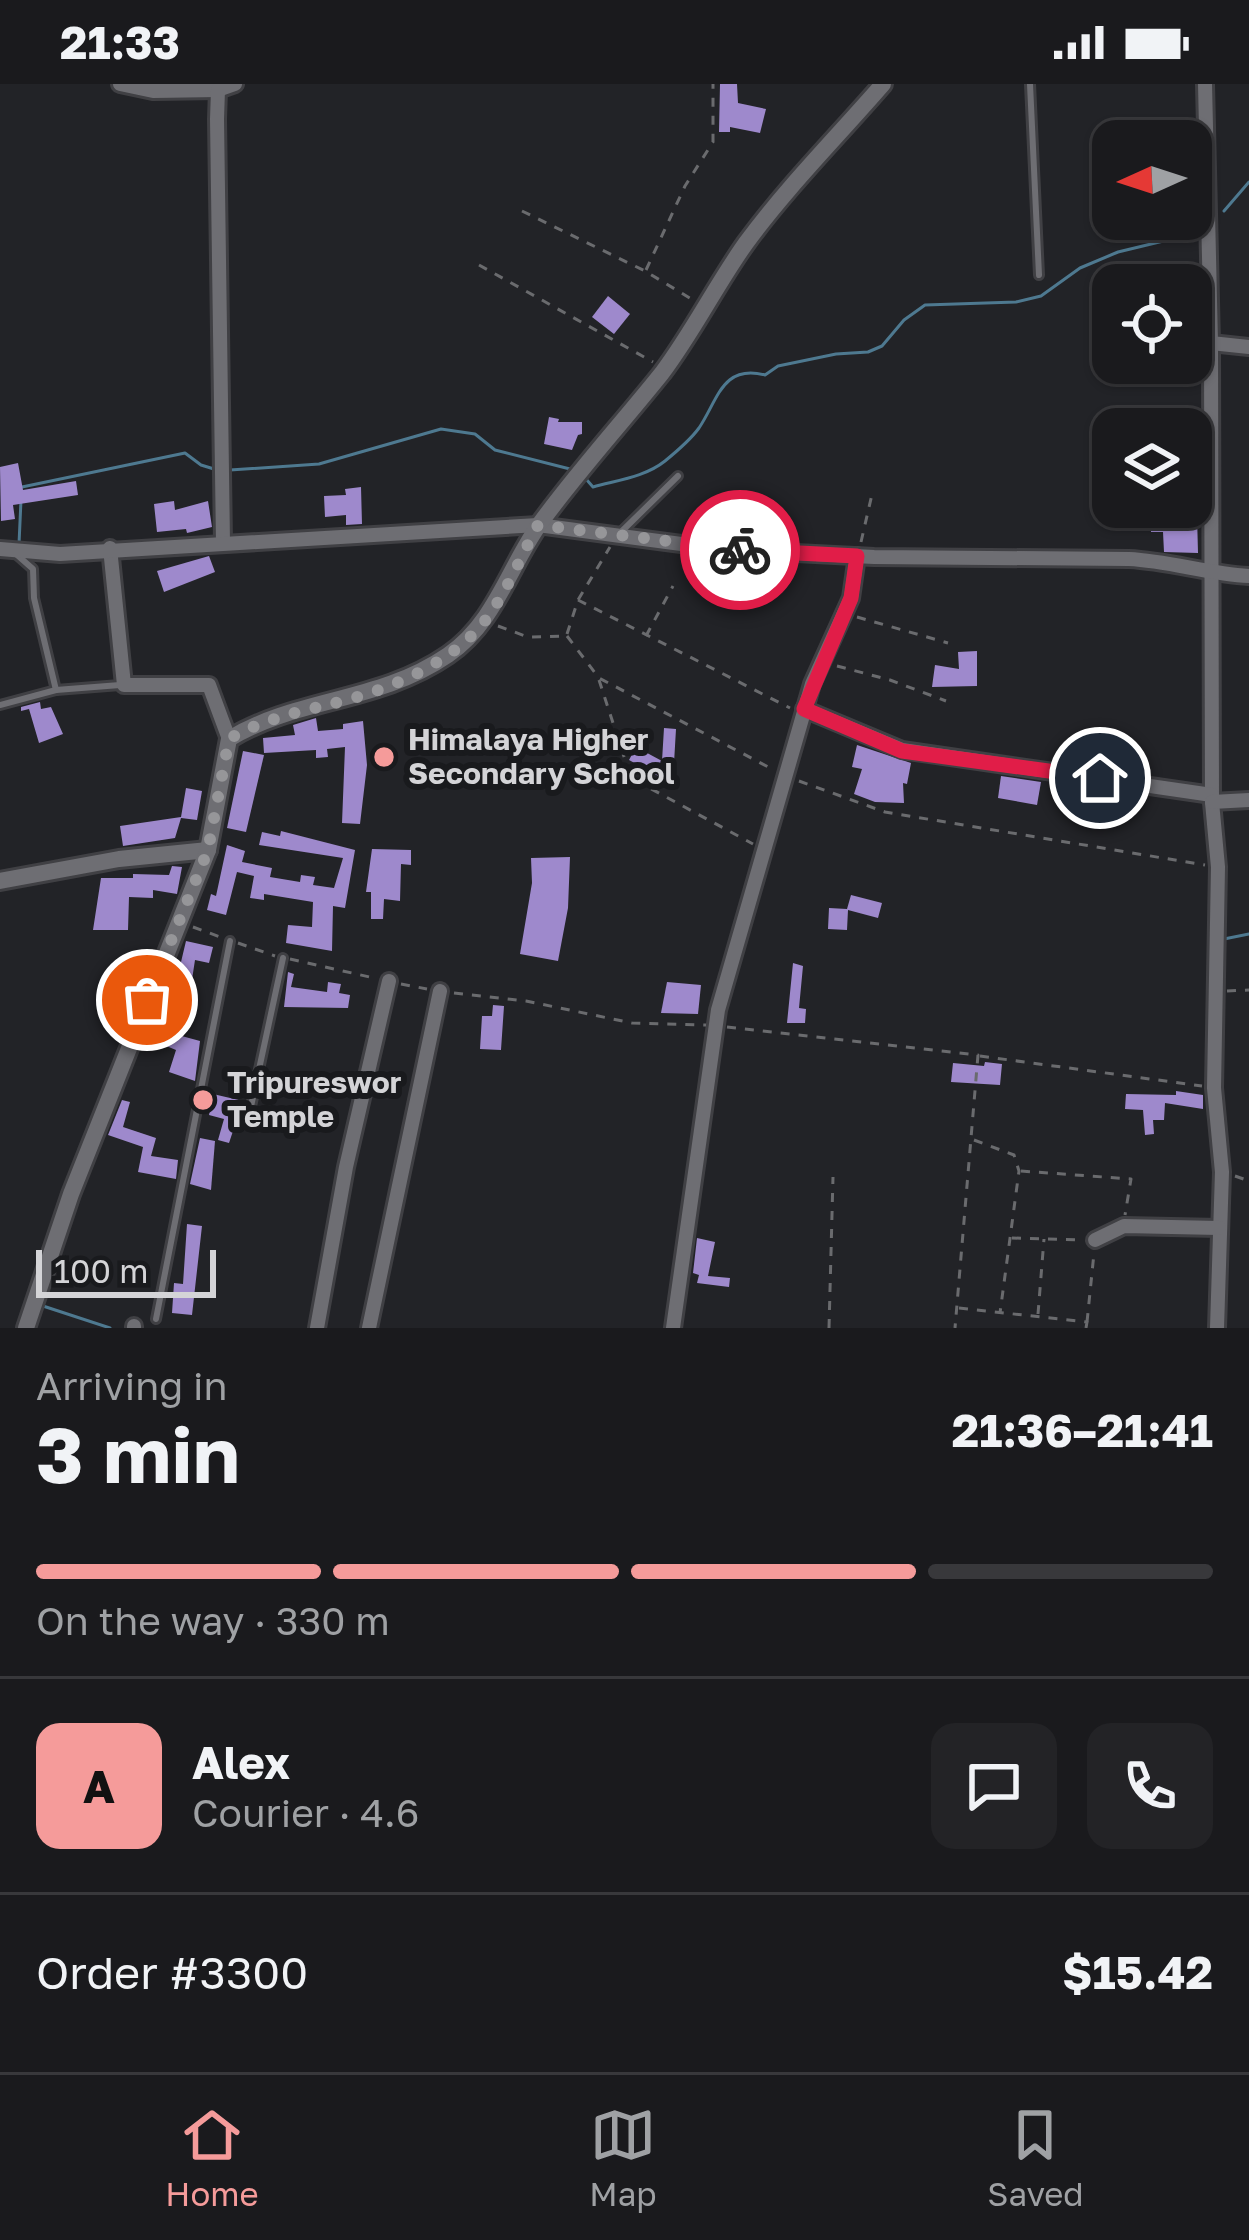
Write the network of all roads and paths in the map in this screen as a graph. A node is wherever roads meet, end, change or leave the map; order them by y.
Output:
1 (120, 84) edge
2 (235, 84) edge
3 (713, 84) edge
4 (883, 84) edge
5 (1030, 84) edge
6 (1205, 84) edge
7 (218, 90) junction
8 (522, 212) dead end
9 (1209, 264) edge
10 (479, 265) dead end
11 (645, 272) junction
12 (1040, 275) dead end
13 (705, 307) junction
14 (1212, 343) edge
15 (1249, 347) edge
16 (665, 368) junction
17 (1211, 384) edge
18 (678, 476) dead end
19 (873, 490) dead end
20 (538, 525) junction
21 (616, 536) junction
22 (223, 543) junction
23 (110, 548) junction
24 (8, 551) edge
25 (857, 556) junction
26 (1213, 574) junction
27 (1249, 577) edge
28 (673, 586) dead end
29 (578, 600) junction
30 (844, 612) junction
31 (484, 622) junction
32 (567, 636) junction
33 (645, 637) junction
34 (948, 643) dead end
35 (824, 663) junction
36 (599, 678) junction
37 (124, 685) junction
38 (56, 690) junction
39 (946, 701) dead end
40 (0, 705) edge
41 (804, 711) junction
42 (229, 739) junction
43 (785, 775) junction
44 (1212, 798) junction
45 (1249, 800) edge
46 (764, 849) junction
47 (208, 850) junction
48 (1218, 867) junction
49 (0, 881) edge
50 (178, 922) junction
51 (230, 940) junction
52 (283, 958) junction
53 (389, 981) junction
54 (1249, 990) edge
55 (440, 991) junction
56 (1216, 991) junction
57 (715, 1026) junction
58 (978, 1055) junction
59 (1214, 1088) junction
60 (247, 1125) dead end
61 (972, 1139) junction
62 (1019, 1171) junction
63 (833, 1177) dead end
64 (1124, 1226) junction
65 (1219, 1228) junction
66 (1010, 1238) junction
67 (1045, 1238) junction
68 (1095, 1240) junction
69 (957, 1308) junction
70 (1000, 1313) junction
71 (1038, 1317) junction
72 (156, 1319) dead end
73 (1086, 1325) edge
74 (26, 1328) edge
75 (317, 1328) edge
76 (368, 1328) edge
77 (674, 1328) edge
78 (829, 1328) edge
79 (956, 1328) edge
80 (1216, 1328) edge

1 - 7 street
2 - 7 street
3 - 11 path
4 - 13 street
5 - 12 lane
6 - 9 street
7 - 22 street
8 - 11 path
10 - 16 path
11 - 13 path
13 - 16 street
14 - 15 street
16 - 20 street
17 - 26 street
18 - 21 lane
19 - 25 path
20 - 21 street
20 - 22 street
20 - 31 street
21 - 25 street
21 - 29 path
22 - 23 street
23 - 24 street
23 - 37 street
24 - 38 lane
25 - 26 street
25 - 30 street
26 - 27 street
26 - 44 street
28 - 33 path
29 - 32 path
29 - 33 path
30 - 34 path
30 - 35 street
31 - 32 path
31 - 42 street
32 - 36 path
33 - 41 path
35 - 39 path
35 - 41 street
36 - 43 path
36 - 46 path
37 - 38 lane
37 - 42 street
38 - 40 lane
41 - 43 street
41 - 44 street
42 - 47 street
43 - 46 street
43 - 48 path
44 - 45 street
44 - 48 street
46 - 57 street
47 - 49 street
47 - 50 street
48 - 56 street
50 - 51 path
50 - 74 street
51 - 52 path
51 - 72 lane
52 - 53 path
52 - 60 lane
53 - 55 path
53 - 75 street
54 - 56 path
55 - 57 path
55 - 76 street
56 - 59 street
57 - 58 path
57 - 77 street
58 - 59 path
58 - 61 path
59 - 65 street
61 - 62 path
61 - 69 path
62 - 64 path
62 - 66 path
63 - 78 path
64 - 65 street
64 - 68 street
65 - 80 street
66 - 67 path
66 - 70 path
67 - 68 path
67 - 71 path
68 - 73 path
69 - 70 path
69 - 79 path
70 - 71 path
71 - 73 path

